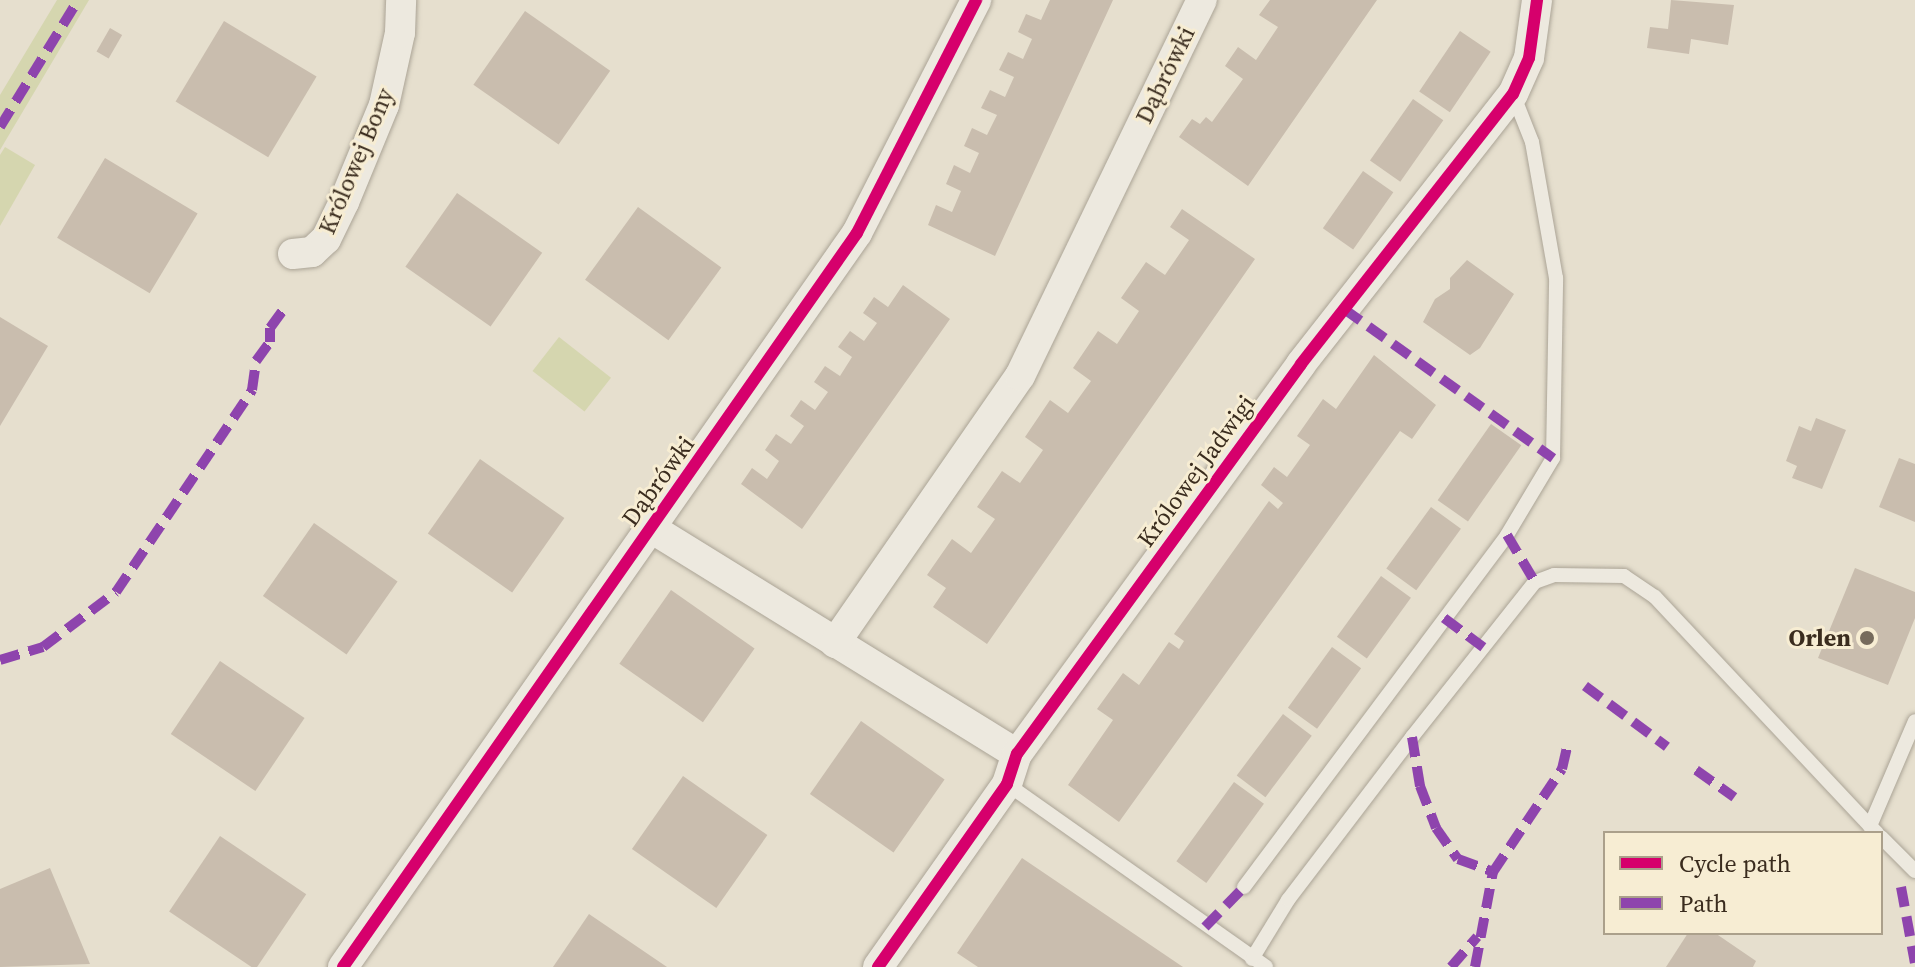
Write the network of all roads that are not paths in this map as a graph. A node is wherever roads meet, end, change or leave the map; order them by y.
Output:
1 (401, 0) edge
2 (976, 0) edge
3 (1202, 0) edge
4 (1537, 0) edge
5 (1513, 94) junction
6 (293, 254) dead end
7 (651, 528) junction
8 (835, 643) junction
9 (1915, 721) edge
10 (1017, 754) junction
11 (1007, 784) junction
12 (1875, 831) edge
13 (1876, 831) edge
14 (1883, 839) edge
15 (1915, 871) edge
16 (1244, 887) dead end
17 (1252, 959) junction
18 (343, 967) edge
19 (878, 967) edge
20 (1266, 967) edge

1 - 6 street, Królowej Bony
2 - 7 street, Dąbrówki
3 - 8 street, Dąbrówki
4 - 5 street, Królowej Jadwigi
5 - 10 street, Królowej Jadwigi
5 - 16 lane
7 - 8 street, Dąbrówki
7 - 18 street, Dąbrówki
8 - 10 street, Dąbrówki
9 - 13 lane
10 - 11 street, Królowej Jadwigi
11 - 17 lane
11 - 19 street, Królowej Jadwigi
12 - 17 lane
14 - 15 lane
17 - 20 lane

